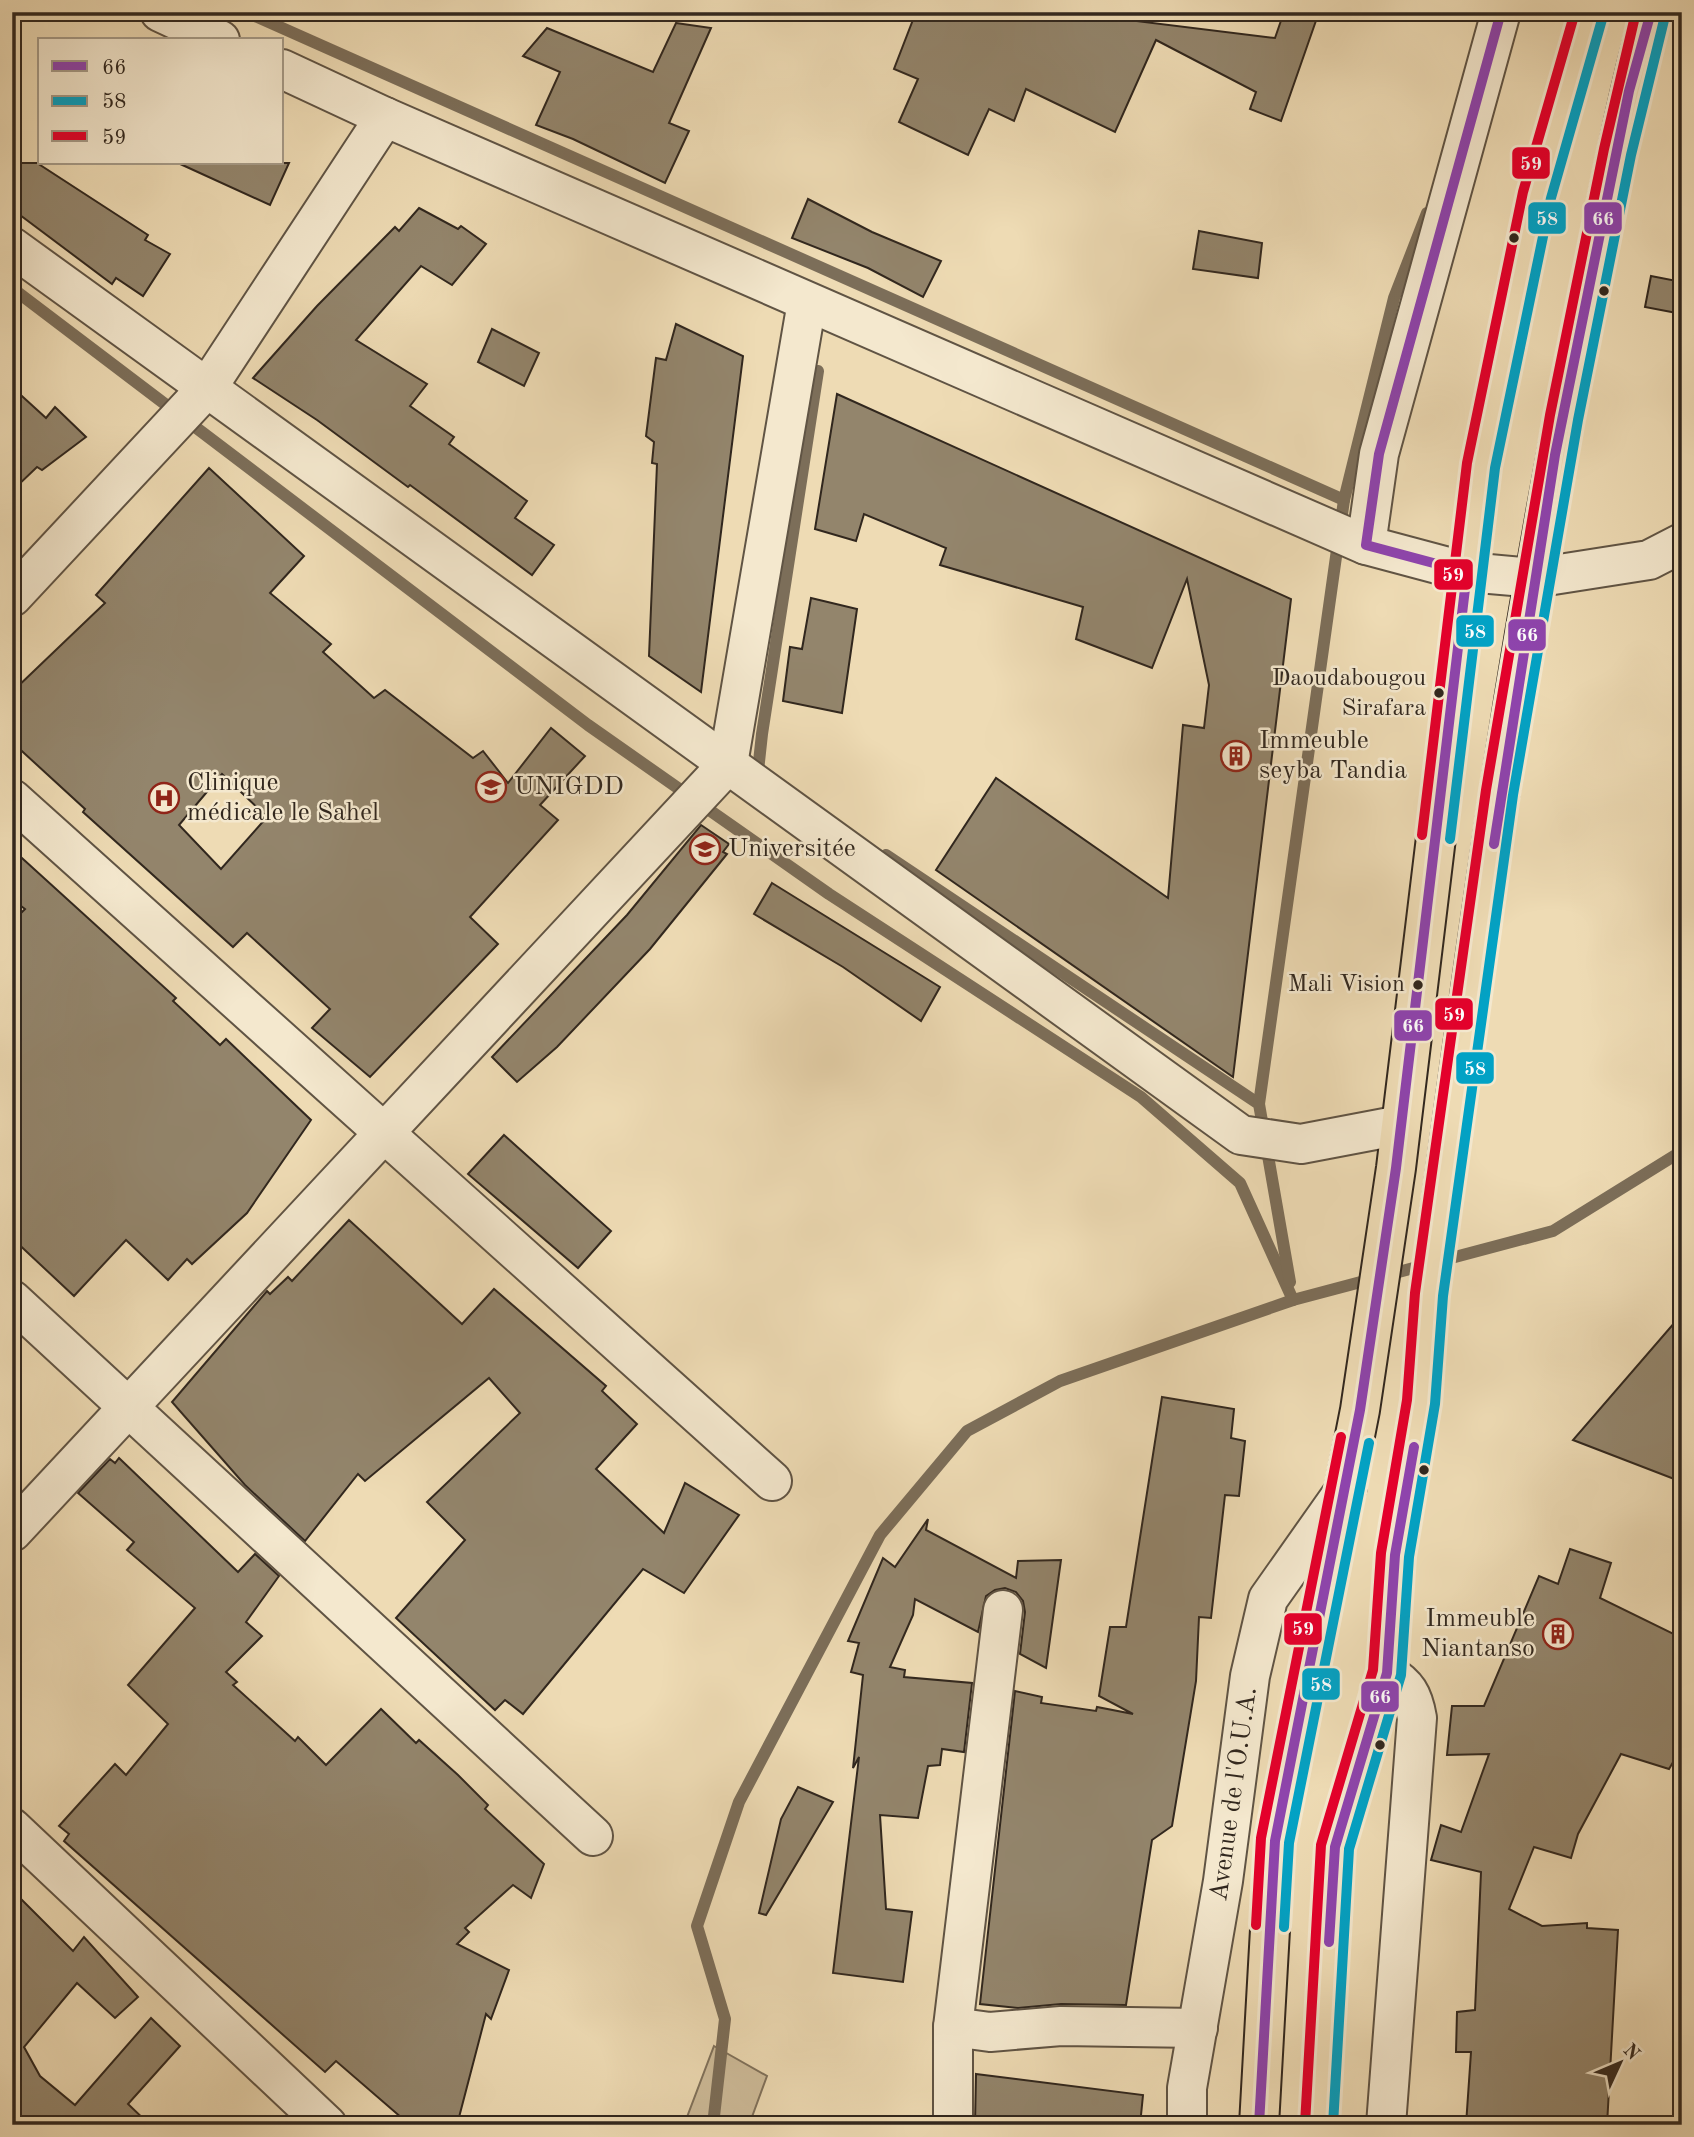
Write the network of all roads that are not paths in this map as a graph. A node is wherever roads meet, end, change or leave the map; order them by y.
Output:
1 (160, 12) edge
2 (1501, 12) edge
3 (1590, 12) edge
4 (1651, 12) edge
5 (216, 38) edge
6 (284, 70) edge
7 (385, 117) junction
8 (12, 247) edge
9 (807, 302) junction
10 (206, 388) junction
11 (1682, 543) edge
12 (1366, 545) junction
13 (1467, 572) junction
14 (1534, 578) junction
15 (12, 597) edge
16 (728, 764) junction
17 (12, 799) edge
18 (1401, 1125) junction
19 (384, 1133) junction
20 (12, 1300) edge
21 (128, 1407) junction
22 (772, 1481) dead end
23 (1347, 1487) junction
24 (12, 1532) edge
25 (1003, 1610) dead end
26 (1387, 1673) junction
27 (12, 1828) edge
28 (593, 1836) dead end
29 (953, 2026) junction
30 (1198, 2028) junction
31 (327, 2125) edge
32 (953, 2125) edge
33 (1187, 2125) edge
34 (1259, 2125) edge
35 (1320, 2125) edge
36 (1386, 2125) edge

1 - 5 street
2 - 12 street
3 - 13 highway, Avenue de l'O.U.A.
4 - 14 highway
6 - 7 street
7 - 9 street
7 - 10 street
8 - 10 street
9 - 12 street
9 - 16 street
10 - 15 street
10 - 16 street
11 - 14 street
12 - 13 street
13 - 14 street
13 - 18 highway, Avenue de l'O.U.A.
14 - 26 highway
16 - 18 street
16 - 19 street
17 - 19 street
18 - 23 highway, Avenue de l'O.U.A.
19 - 21 street
19 - 22 street
20 - 21 street
21 - 24 street
21 - 28 street
23 - 30 street, Avenue de l'O.U.A.
23 - 34 highway, Avenue de l'O.U.A.
25 - 29 street
26 - 35 highway
26 - 36 street
27 - 31 street
29 - 30 street
29 - 32 street
30 - 33 street, Avenue de l'O.U.A.

